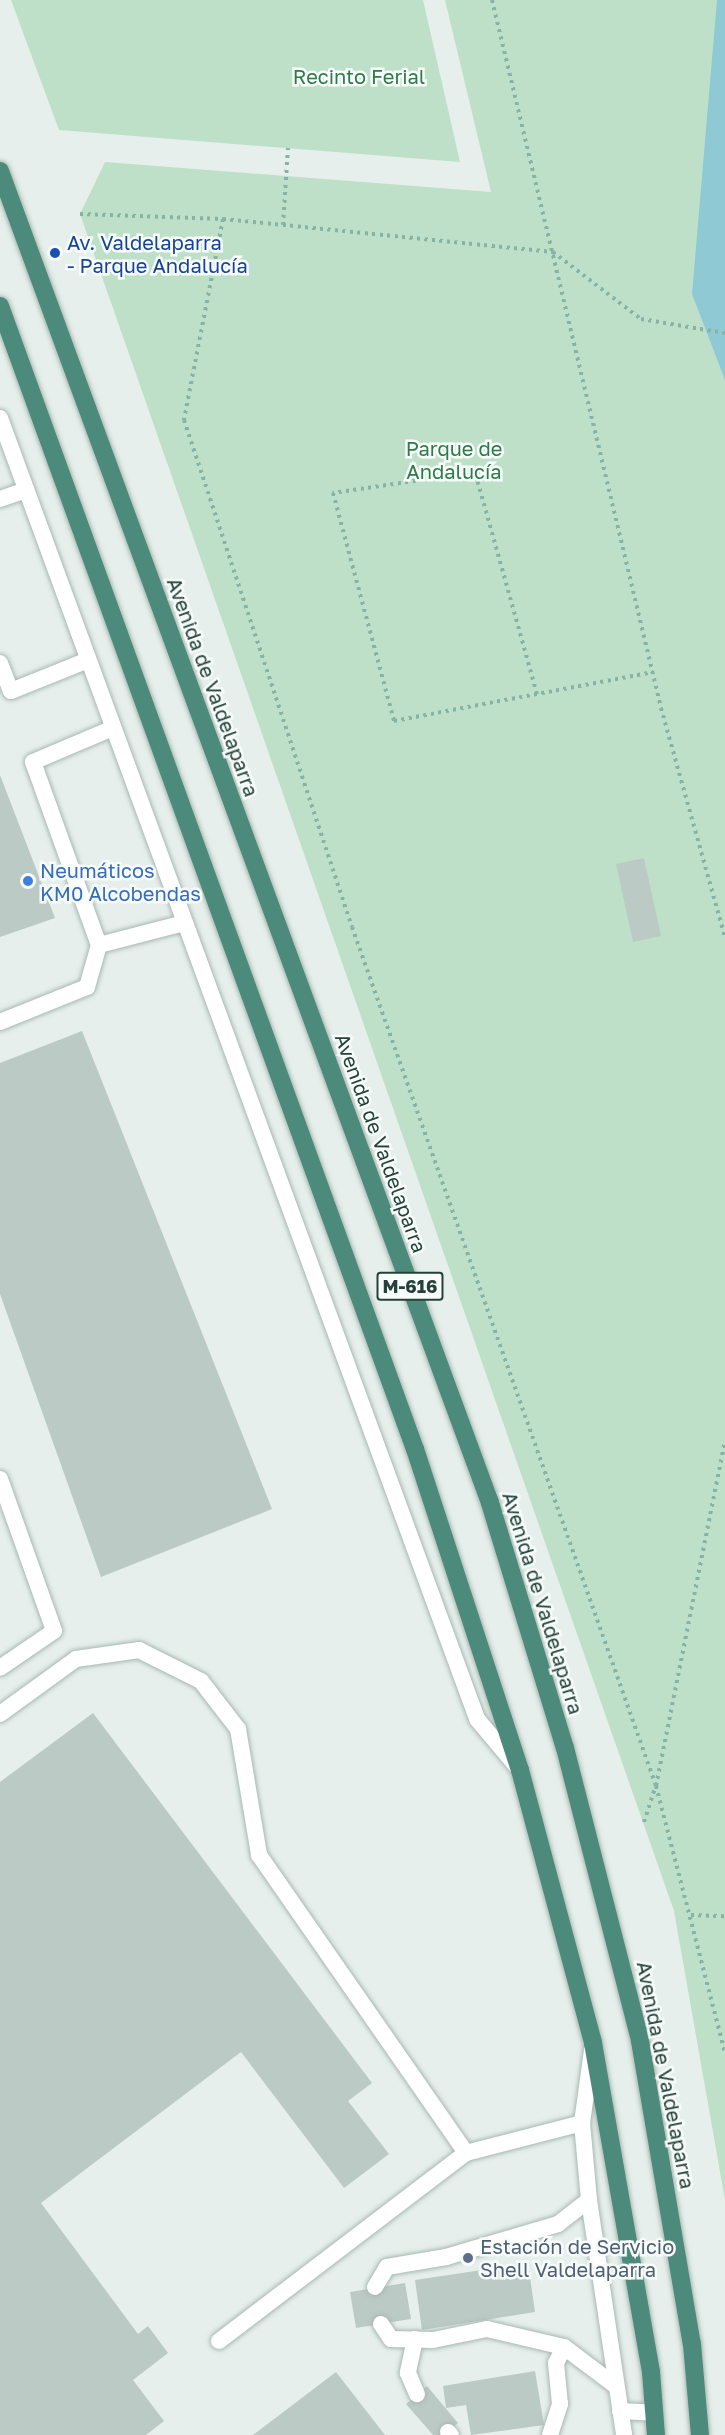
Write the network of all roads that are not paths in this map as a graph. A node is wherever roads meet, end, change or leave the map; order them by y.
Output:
1 (0, 171) edge
2 (0, 306) edge
3 (0, 418) edge
4 (26, 490) junction
5 (0, 499) edge
6 (88, 660) junction
7 (0, 663) edge
8 (113, 728) junction
9 (184, 923) junction
10 (99, 945) junction
11 (0, 1022) edge
12 (0, 1479) edge
13 (0, 1668) edge
14 (0, 1714) edge
15 (520, 1770) junction
16 (593, 2043) junction
17 (582, 2123) junction
18 (466, 2153) junction
19 (589, 2200) junction
20 (375, 2287) dead end
21 (381, 2324) dead end
22 (414, 2339) junction
23 (219, 2341) dead end
24 (564, 2347) junction
25 (616, 2386) junction
26 (417, 2394) dead end
27 (620, 2411) junction
28 (655, 2413) junction
29 (550, 2435) edge
30 (624, 2435) edge
31 (656, 2435) edge
32 (700, 2435) edge

1 - 32 highway, Avenida de Valdelaparra / M-616
2 - 15 highway, M-616
3 - 4 lane
4 - 5 lane
4 - 6 lane
6 - 7 lane
6 - 8 lane
8 - 9 lane
8 - 10 lane
9 - 10 lane
9 - 15 lane
10 - 11 lane
12 - 13 lane
14 - 18 lane
15 - 16 highway, M-616
16 - 17 lane
16 - 28 highway, M-616
17 - 18 lane
17 - 19 lane
18 - 23 lane
19 - 20 lane
19 - 25 lane
21 - 22 lane
22 - 24 lane
22 - 26 lane
24 - 25 lane
24 - 29 lane
25 - 27 lane
27 - 28 lane
27 - 30 lane
28 - 31 highway, M-616

